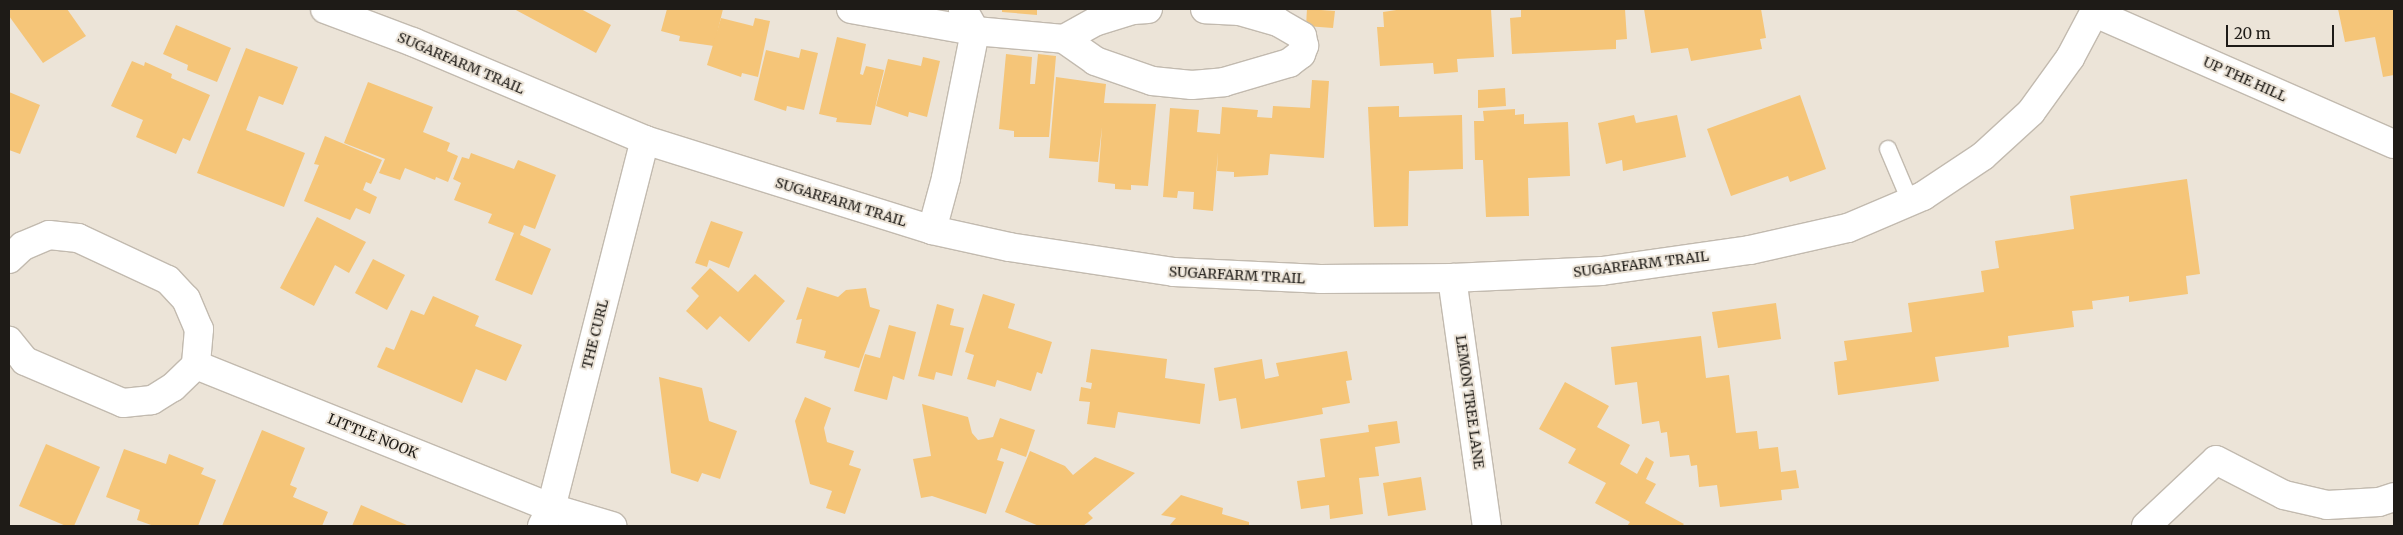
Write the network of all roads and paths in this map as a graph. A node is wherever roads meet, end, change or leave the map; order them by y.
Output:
1 (325, 9) edge
2 (852, 9) edge
3 (1148, 9) edge
4 (1205, 9) edge
5 (2096, 11) edge
6 (969, 20) edge
7 (1064, 39) junction
8 (644, 140) junction
9 (2394, 144) edge
10 (1888, 149) dead end
11 (1910, 201) junction
12 (932, 230) junction
13 (9, 259) edge
14 (1452, 278) junction
15 (9, 341) edge
16 (196, 365) junction
17 (2394, 497) edge
18 (547, 517) edge
19 (612, 526) edge
20 (1487, 526) edge
21 (2146, 526) edge

1 - 8 street, SUGARFARM TRAIL
2 - 6 street
3 - 7 street
4 - 7 street
5 - 9 street, UP THE HILL
5 - 11 street, SUGARFARM TRAIL
6 - 7 street
6 - 12 street
8 - 12 street, SUGARFARM TRAIL
8 - 18 street, THE CURL
10 - 11 lane
11 - 14 street, SUGARFARM TRAIL
12 - 14 street, SUGARFARM TRAIL
13 - 16 street
14 - 20 street, LEMON TREE LANE
15 - 16 street
16 - 18 street, LITTLE NOOK
17 - 21 street
18 - 19 street, LITTLE NOOK

